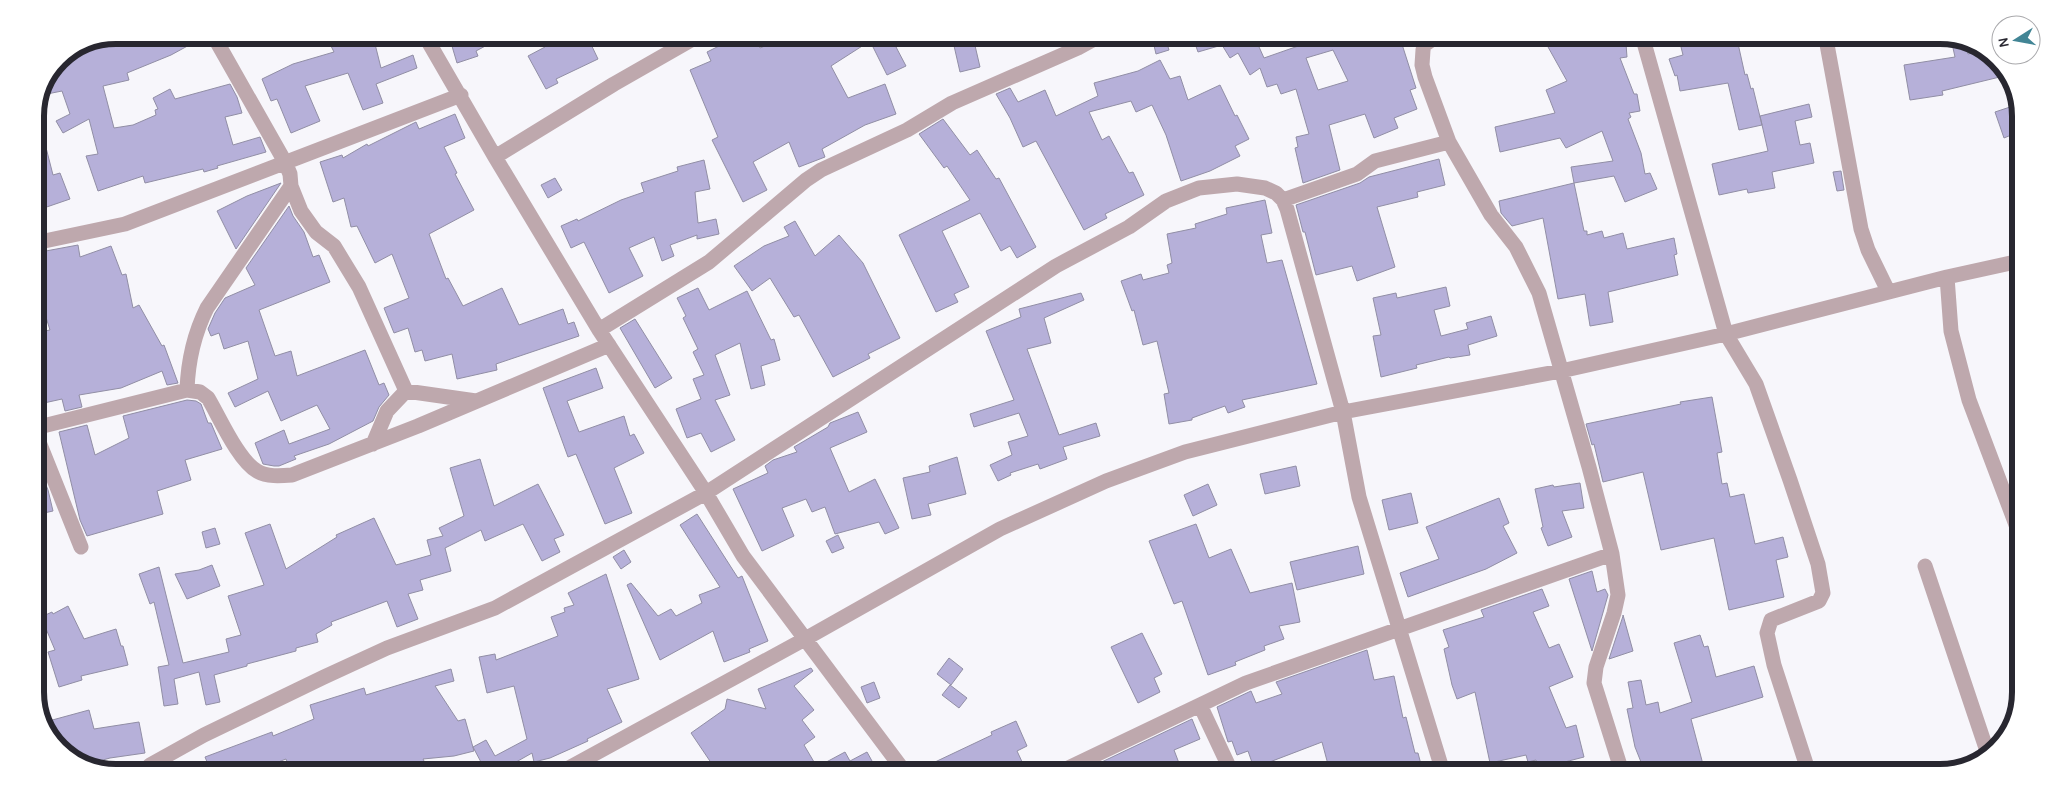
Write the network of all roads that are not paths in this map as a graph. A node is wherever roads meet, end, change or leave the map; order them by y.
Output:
1 (218, 44) edge
2 (430, 44) edge
3 (684, 44) edge
4 (1083, 44) edge
5 (1425, 44) edge
6 (1645, 44) edge
7 (1827, 44) edge
8 (461, 95) junction
9 (1450, 142) junction
10 (495, 157) junction
11 (285, 162) junction
12 (291, 186) junction
13 (1284, 200) junction
14 (44, 242) edge
15 (2012, 263) edge
16 (1947, 277) junction
17 (1888, 291) junction
18 (600, 330) junction
19 (1726, 334) junction
20 (609, 344) junction
21 (1561, 371) junction
22 (187, 390) junction
23 (406, 392) junction
24 (477, 401) junction
25 (1343, 412) junction
26 (44, 426) edge
27 (373, 444) junction
28 (44, 454) edge
29 (706, 494) junction
30 (2012, 514) edge
31 (81, 547) dead end
32 (1612, 554) junction
33 (1925, 566) dead end
34 (1398, 629) junction
35 (806, 639) junction
36 (1200, 705) junction
37 (1986, 747) edge
38 (152, 764) edge
39 (576, 764) edge
40 (900, 764) edge
41 (1077, 764) edge
42 (1228, 764) edge
43 (1440, 764) edge
44 (1619, 764) edge
45 (1806, 764) edge

1 - 11 street
2 - 8 street
3 - 10 street
4 - 18 street
5 - 9 street
6 - 19 street
7 - 17 street
8 - 10 street
8 - 11 street
9 - 13 street
9 - 21 street
10 - 18 street
11 - 12 street
11 - 14 street
12 - 22 street
12 - 23 street
13 - 25 street
13 - 29 street
15 - 16 street
16 - 17 street
16 - 30 street
17 - 19 street
18 - 20 street
19 - 21 street
19 - 45 street
20 - 24 street
20 - 29 street
21 - 25 street
21 - 32 street
22 - 26 street
22 - 27 street
23 - 24 street
23 - 27 street
24 - 27 street
25 - 34 street
25 - 35 street
28 - 31 street
29 - 35 street
29 - 38 street
32 - 34 street
32 - 44 street
33 - 37 street
34 - 36 street
34 - 43 street
35 - 39 street
35 - 40 street
36 - 41 street
36 - 42 street

